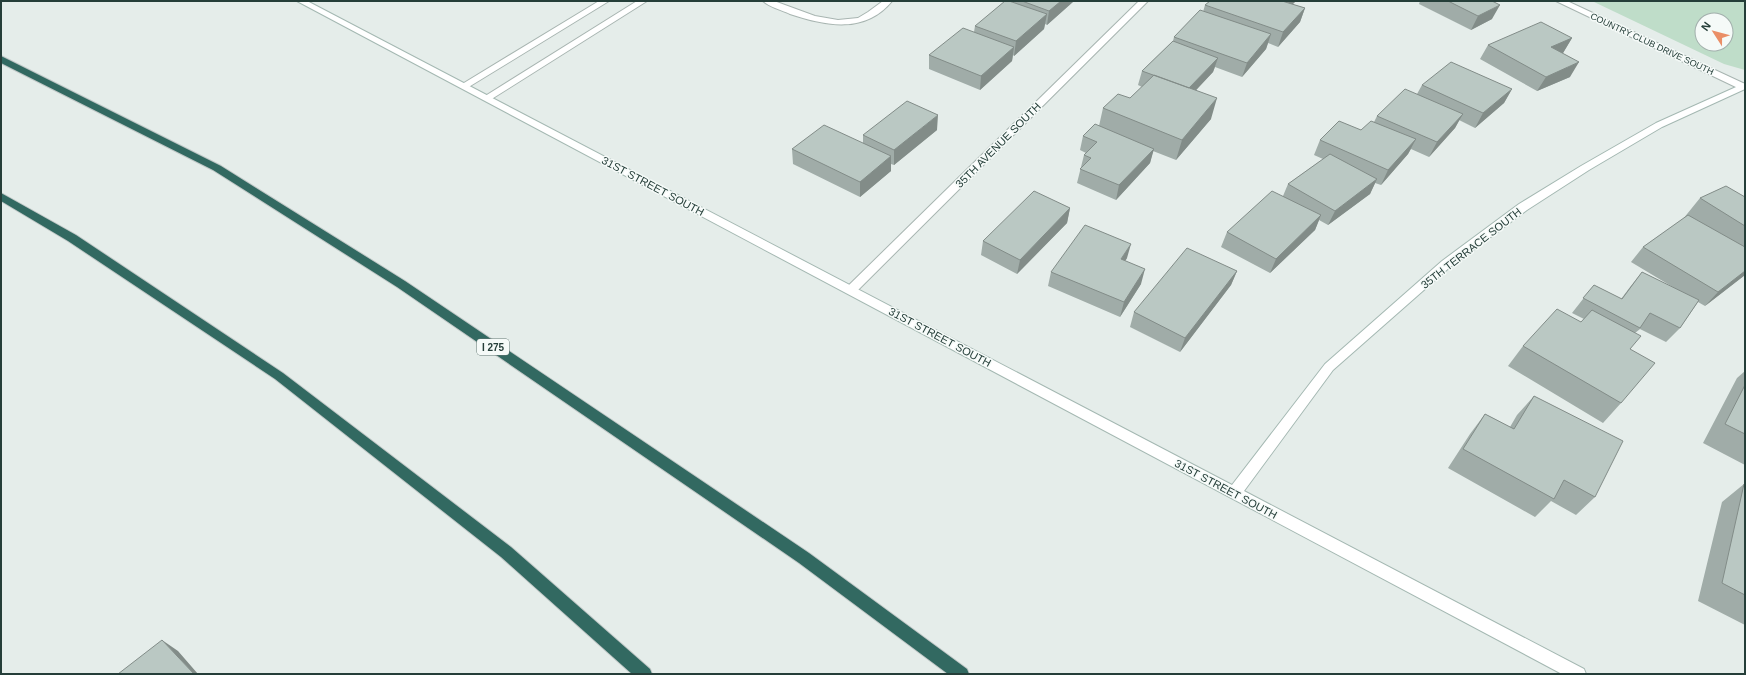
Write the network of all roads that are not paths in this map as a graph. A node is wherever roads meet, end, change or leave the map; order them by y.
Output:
1 (301, 1) edge
2 (605, 1) edge
3 (643, 1) edge
4 (767, 1) edge
5 (888, 1) edge
6 (1144, 1) edge
7 (1560, 1) edge
8 (1, 59) edge
9 (464, 86) junction
10 (1744, 87) edge
11 (487, 98) junction
12 (1, 196) edge
13 (851, 290) junction
14 (1234, 493) junction
15 (644, 674) edge
16 (961, 674) edge
17 (1578, 674) edge

1 - 9 street, 31ST STREET SOUTH
2 - 9 street
3 - 11 street
4 - 5 street
6 - 13 street, 35TH AVENUE SOUTH
7 - 10 street, COUNTRY CLUB DRIVE SOUTH
8 - 16 highway, I 275
9 - 11 street, 31ST STREET SOUTH
10 - 14 street, 35TH TERRACE SOUTH
11 - 13 street, 31ST STREET SOUTH
12 - 15 highway
13 - 14 street, 31ST STREET SOUTH
14 - 17 street, 31ST STREET SOUTH

